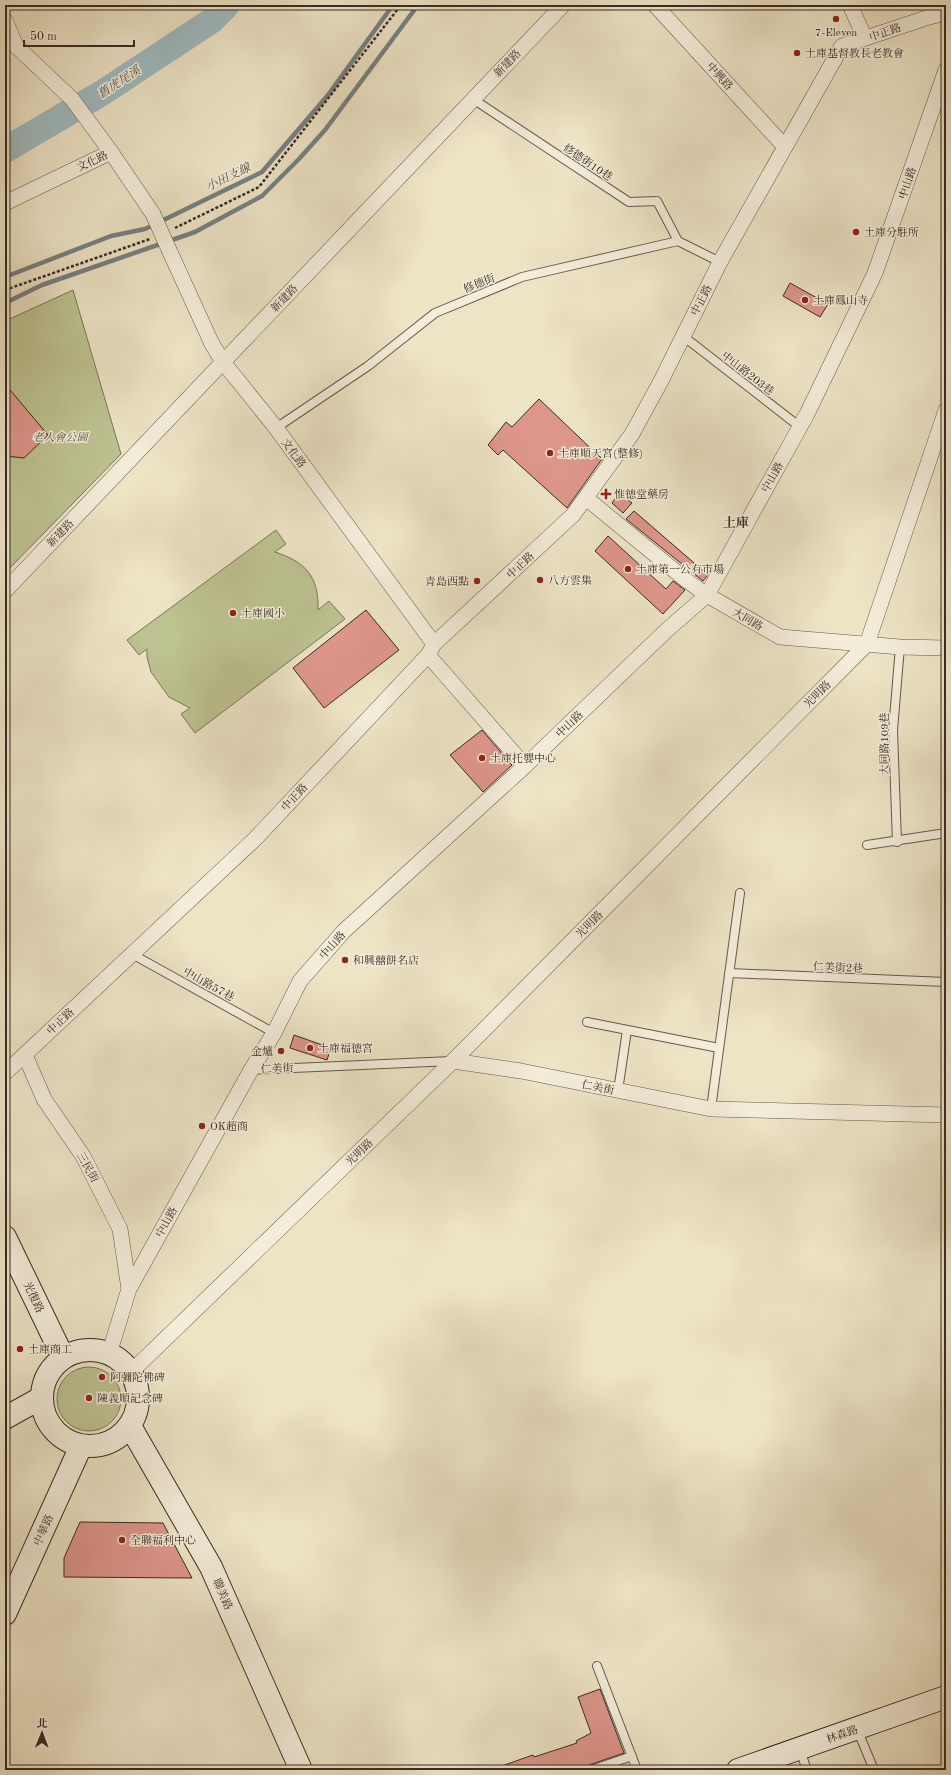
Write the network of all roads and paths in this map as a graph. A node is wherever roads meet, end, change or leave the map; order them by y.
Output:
1 (401, 5) edge
2 (563, 5) edge
3 (655, 5) edge
4 (850, 5) edge
5 (946, 13) edge
6 (5, 20) edge
7 (865, 38) junction
8 (946, 70) edge
9 (473, 99) junction
10 (785, 146) junction
11 (111, 152) junction
12 (5, 203) edge
13 (162, 235) junction
14 (678, 241) junction
15 (720, 262) junction
16 (5, 290) edge
17 (683, 336) junction
18 (223, 362) junction
19 (946, 410) edge
20 (800, 427) junction
21 (276, 428) junction
22 (586, 498) junction
23 (5, 591) edge
24 (707, 595) junction
25 (867, 644) junction
26 (900, 647) junction
27 (946, 648) edge
28 (431, 649) junction
29 (525, 766) junction
30 (946, 833) edge
31 (897, 842) junction
32 (867, 845) dead end
33 (740, 893) dead end
34 (132, 954) junction
35 (729, 973) junction
36 (946, 982) edge
37 (587, 1022) dead end
38 (627, 1030) junction
39 (276, 1034) junction
40 (719, 1048) junction
41 (25, 1055) junction
42 (453, 1061) junction
43 (251, 1070) junction
44 (5, 1073) edge
45 (618, 1090) junction
46 (711, 1109) junction
47 (946, 1115) edge
48 (5, 1237) edge
49 (129, 1289) junction
50 (109, 1354) junction
51 (63, 1357) junction
52 (131, 1372) junction
53 (41, 1398) junction
54 (5, 1418) edge
55 (130, 1426) junction
56 (81, 1446) junction
57 (5, 1614) edge
58 (597, 1666) dead end
59 (946, 1697) edge
60 (856, 1729) junction
61 (799, 1748) junction
62 (632, 1756) junction
63 (301, 1770) edge
64 (592, 1770) edge
65 (637, 1770) edge
66 (738, 1770) edge
67 (807, 1770) edge
68 (874, 1770) edge

1 - 13 path
2 - 9 street, 新建路
3 - 10 street, 中興路
4 - 7 street
5 - 7 street, 中正路
6 - 11 street
7 - 10 street, 中正路
8 - 20 street, 中山路
9 - 14 lane, 修德街10巷
9 - 18 street, 新建路
10 - 15 street, 中正路
11 - 12 street, 文化路
11 - 13 street, 文化路, bridge
13 - 16 path
13 - 18 street, 文化路, bridge
14 - 15 lane
14 - 21 lane, 修德街
15 - 17 street, 中正路
17 - 20 lane, 中山路203巷
17 - 22 street, 中正路
18 - 21 street, 文化路
18 - 23 street, 新建路
19 - 25 street, 光明路
20 - 24 street, 中山路
21 - 28 street, 文化路
22 - 24 street, 大同路
22 - 28 street, 中正路
24 - 25 street, 大同路
24 - 29 street, 中山路
25 - 26 street, 大同路
25 - 42 street, 光明路
26 - 27 street, 大同路
26 - 31 lane, 大同路109巷
28 - 29 street, 文化路
28 - 34 street, 中正路
29 - 39 street, 中山路
30 - 31 lane
31 - 32 lane
33 - 35 lane
34 - 39 lane, 中山路57巷
34 - 41 street, 中正路
35 - 36 lane, 仁美街2巷
35 - 40 lane
37 - 38 lane
38 - 40 lane
38 - 45 lane
39 - 43 street, 中山路
40 - 46 lane
41 - 44 street, 中正路
41 - 49 street, 三民街
42 - 43 lane, 仁美街
42 - 45 street, 仁美街
42 - 52 street, 光明路
43 - 49 street, 中山路
45 - 46 street, 仁美街
46 - 47 street, 仁美街
48 - 51 street, 光復路
49 - 50 street, 中山路
50 - 51 street
50 - 52 street
51 - 53 street
52 - 55 street
53 - 54 street
53 - 56 street
55 - 56 street
55 - 63 street, 聯美路
56 - 57 street, 中華路
58 - 62 lane
59 - 60 street, 林森路
60 - 61 street, 林森路
60 - 68 lane
61 - 66 street, 林森路
61 - 67 lane
62 - 64 lane
62 - 65 lane

